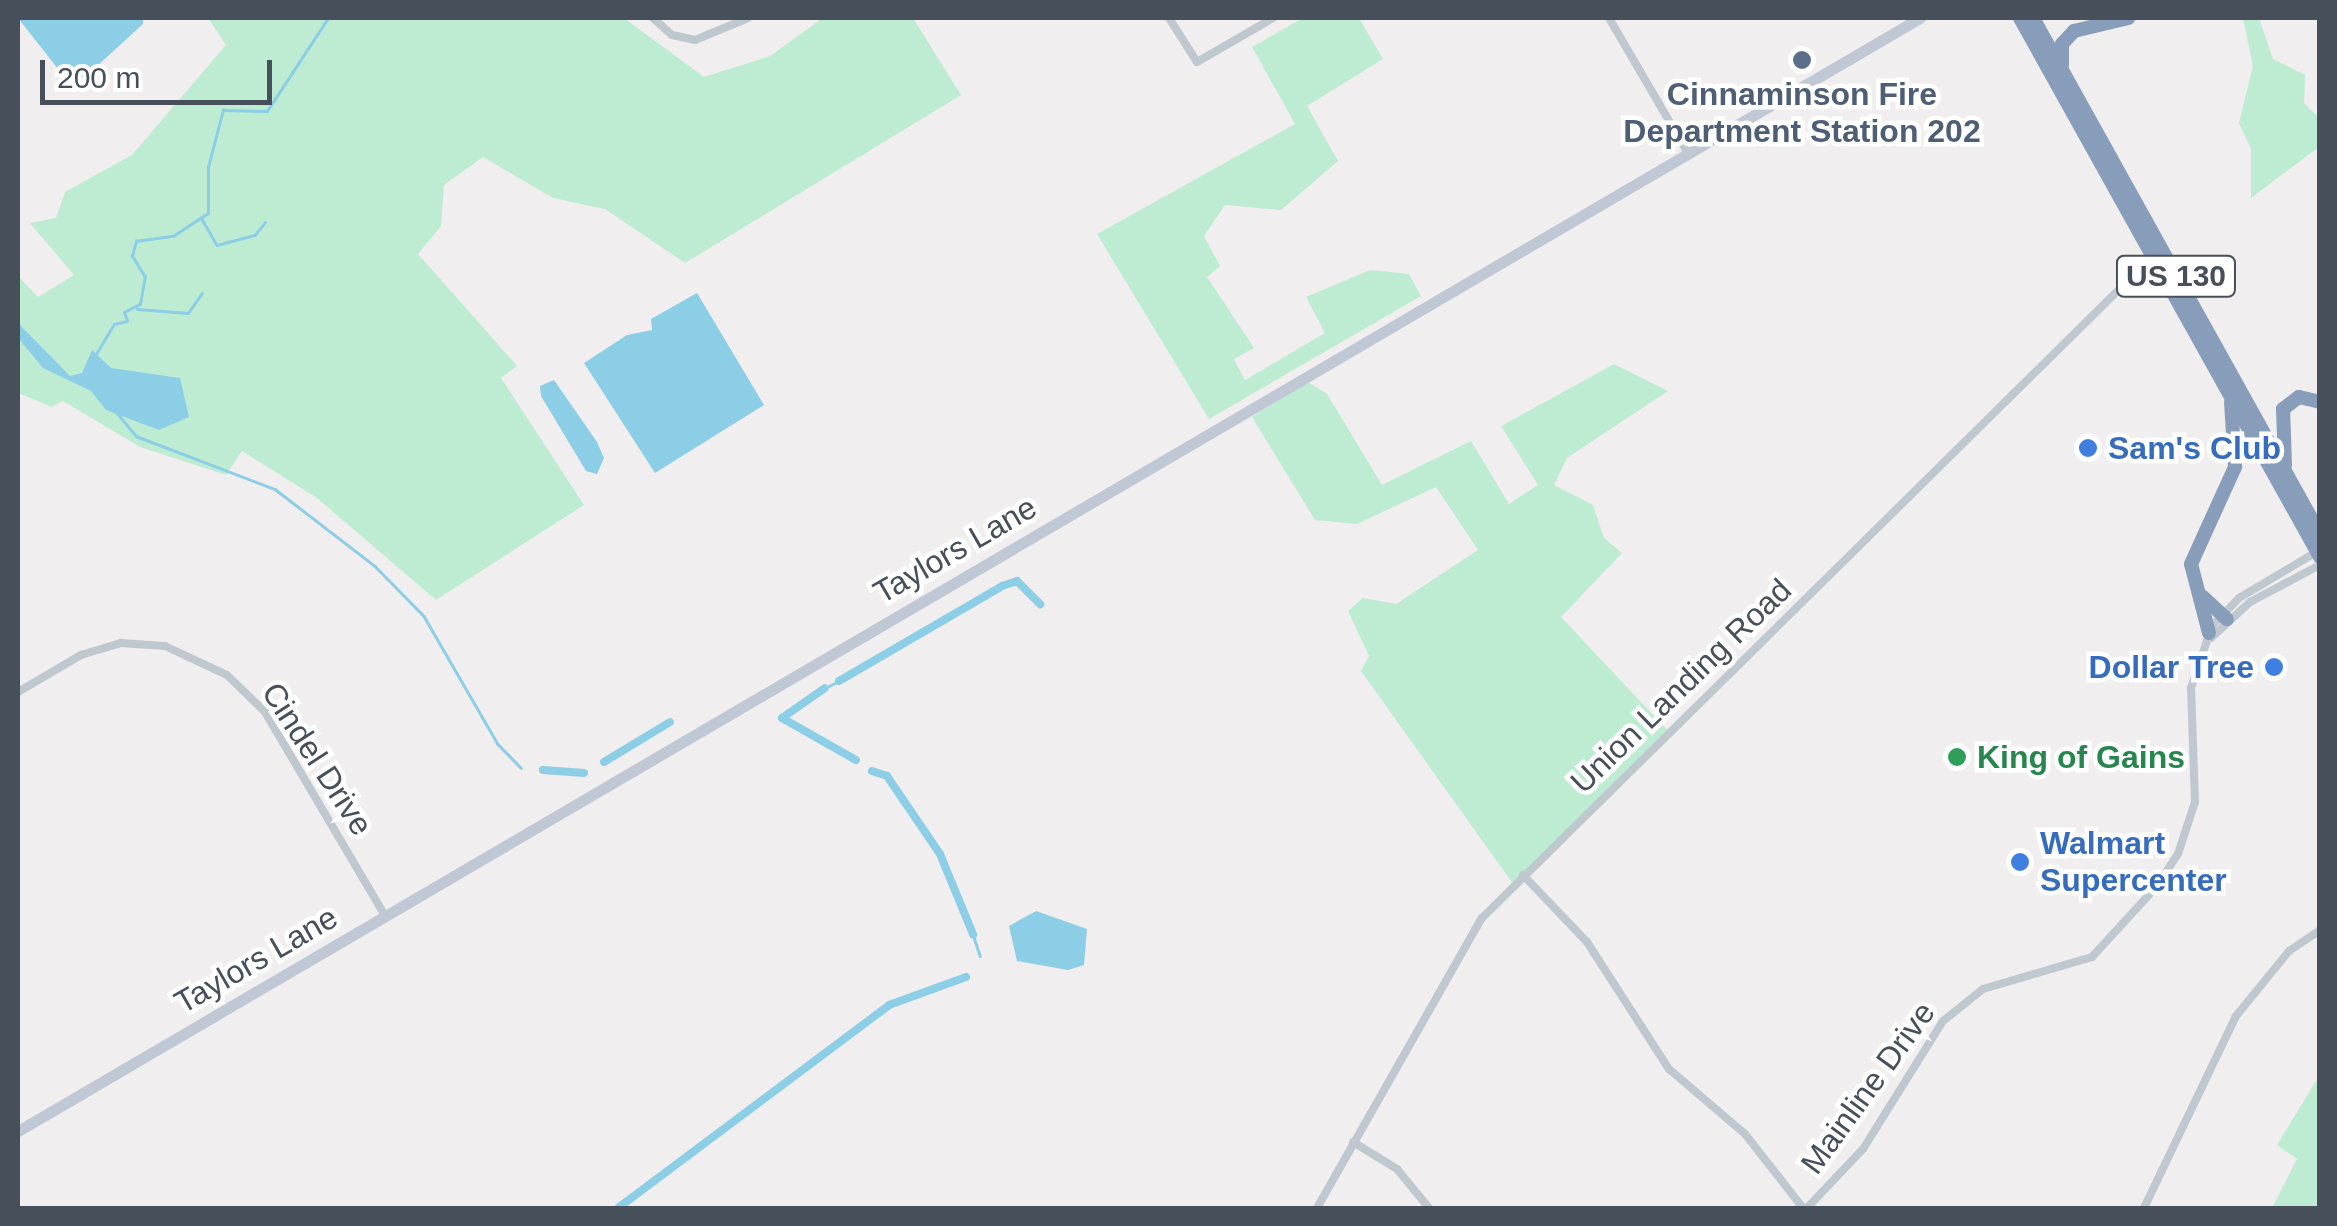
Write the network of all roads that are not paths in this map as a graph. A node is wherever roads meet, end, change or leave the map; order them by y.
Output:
1 (653, 18) edge
2 (748, 18) edge
3 (1169, 18) edge
4 (1273, 18) edge
5 (1609, 18) edge
6 (1920, 18) edge
7 (2020, 18) edge
8 (2033, 18) edge
9 (2128, 18) edge
10 (2106, 20) edge
11 (2063, 71) junction
12 (1688, 153) junction
13 (2153, 256) junction
14 (2230, 395) junction
15 (2320, 402) edge
16 (2289, 480) junction
17 (2320, 534) edge
18 (2319, 556) edge
19 (2198, 592) junction
20 (2223, 616) junction
21 (2207, 639) junction
22 (18, 692) edge
23 (1524, 875) junction
24 (385, 916) junction
25 (2320, 930) edge
26 (18, 1132) edge
27 (1353, 1142) junction
28 (1317, 1208) edge
29 (1429, 1208) edge
30 (1805, 1208) edge
31 (2144, 1208) edge

1 - 2 street
3 - 4 street
5 - 12 street
6 - 12 street, Taylors Lane
7 - 13 highway, US 130
8 - 11 highway, US 130
9 - 10 highway
10 - 11 highway
11 - 16 highway, US 130
12 - 24 street, Taylors Lane
13 - 14 highway, US 130
13 - 23 street, Union Landing Road
14 - 18 highway, US 130
14 - 19 highway
15 - 16 highway
16 - 17 highway, US 130
18 - 20 street
19 - 20 highway
19 - 21 highway
20 - 21 street, Mainline Drive
21 - 30 street, Mainline Drive
22 - 24 street, Cindel Drive
23 - 27 street, Union Landing Road
23 - 30 street
24 - 26 street, Taylors Lane
25 - 31 street
27 - 28 street, Union Landing Road
27 - 29 street

